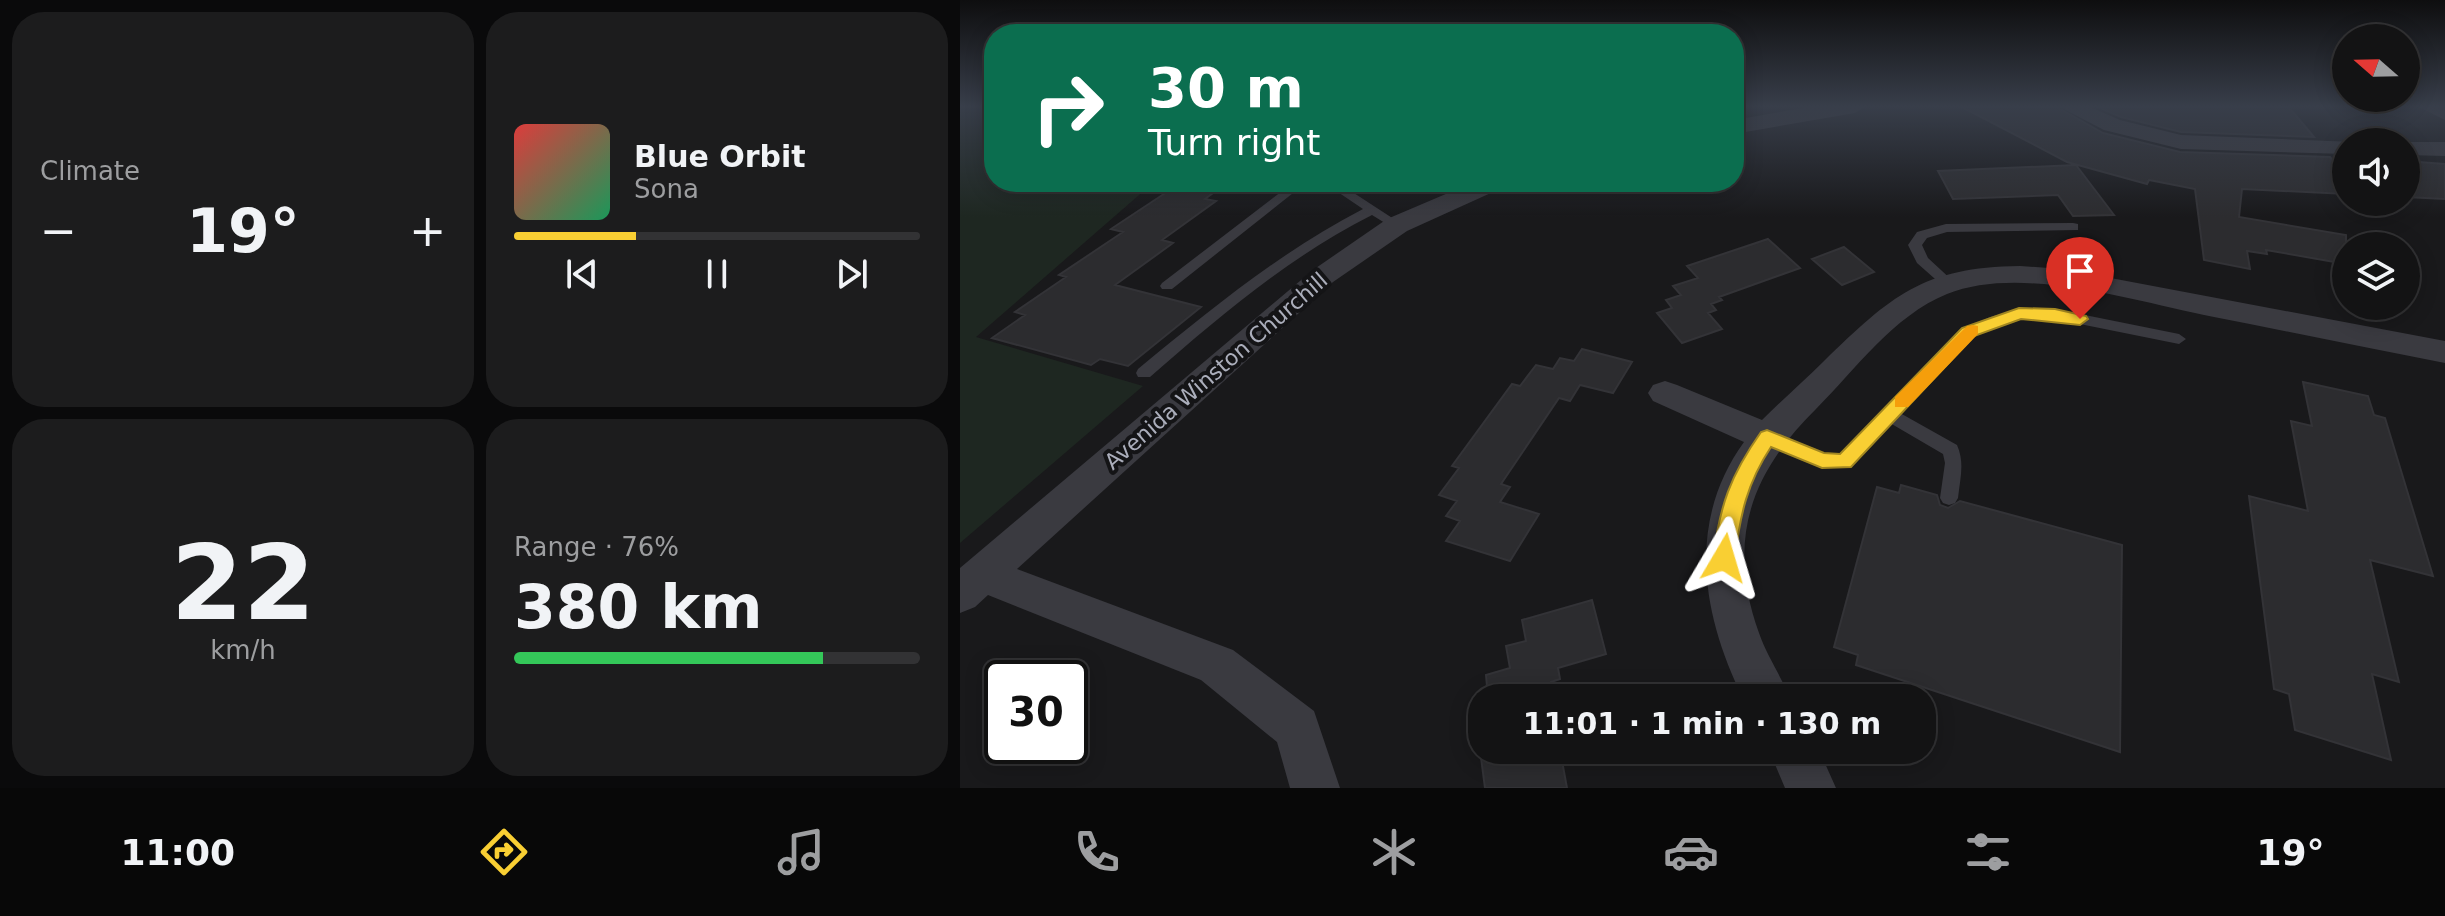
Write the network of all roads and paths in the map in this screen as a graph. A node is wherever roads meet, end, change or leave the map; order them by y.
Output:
1 (2207, 143) edge
2 (2332, 147) edge
3 (2420, 148) edge
4 (2445, 149) edge
5 (1288, 192) edge
6 (1345, 192) edge
7 (1464, 192) edge
8 (1385, 217) junction
9 (2073, 227) dead end
10 (1948, 283) junction
11 (1167, 286) dead end
12 (2179, 339) dead end
13 (2445, 352) edge
14 (1144, 373) dead end
15 (1665, 393) dead end
16 (1889, 415) junction
17 (1767, 437) junction
18 (1949, 498) dead end
19 (972, 585) edge
20 (1761, 684) edge
21 (1800, 764) edge
22 (1315, 788) edge
23 (1811, 788) edge

1 - 2 street
3 - 4 street
5 - 11 lane
6 - 8 lane
7 - 8 street, Avenida Winston Churchill
8 - 14 lane
8 - 19 street, Avenida Winston Churchill
9 - 10 lane
10 - 13 street
10 - 17 street
12 - 16 lane
15 - 17 street
16 - 17 lane
16 - 18 lane
17 - 20 street
19 - 22 street
21 - 23 street

